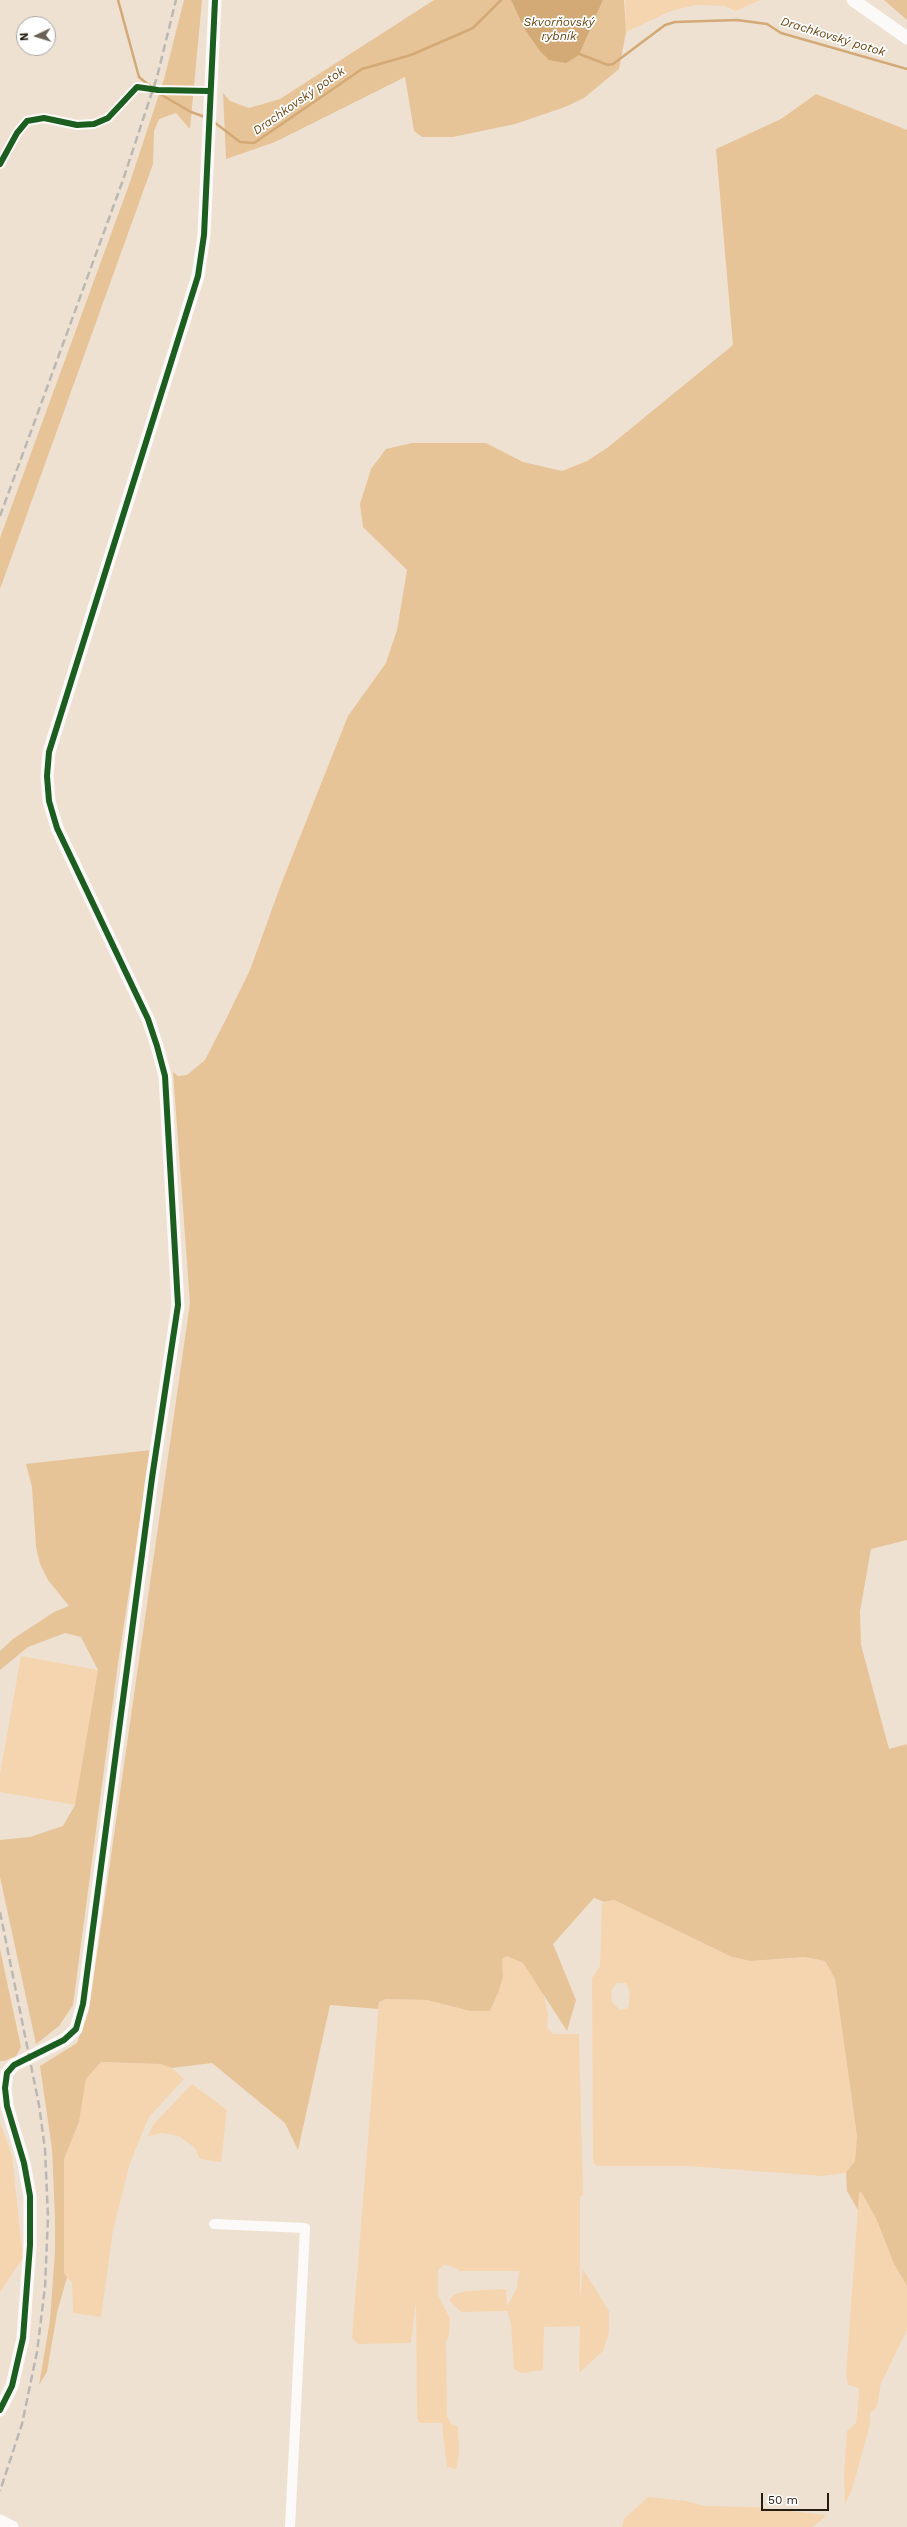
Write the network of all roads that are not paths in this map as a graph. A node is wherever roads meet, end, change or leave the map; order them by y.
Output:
1 (215, 0) edge
2 (853, 0) edge
3 (907, 38) edge
4 (146, 88) dead end
5 (158, 90) dead end
6 (209, 92) junction
7 (0, 164) edge
8 (214, 2224) dead end
9 (0, 2410) edge
10 (0, 2521) edge
11 (12, 2527) edge
12 (290, 2527) edge

1 - 6 street
2 - 3 street
4 - 7 street
5 - 6 street
6 - 9 street
8 - 12 street
10 - 11 street

